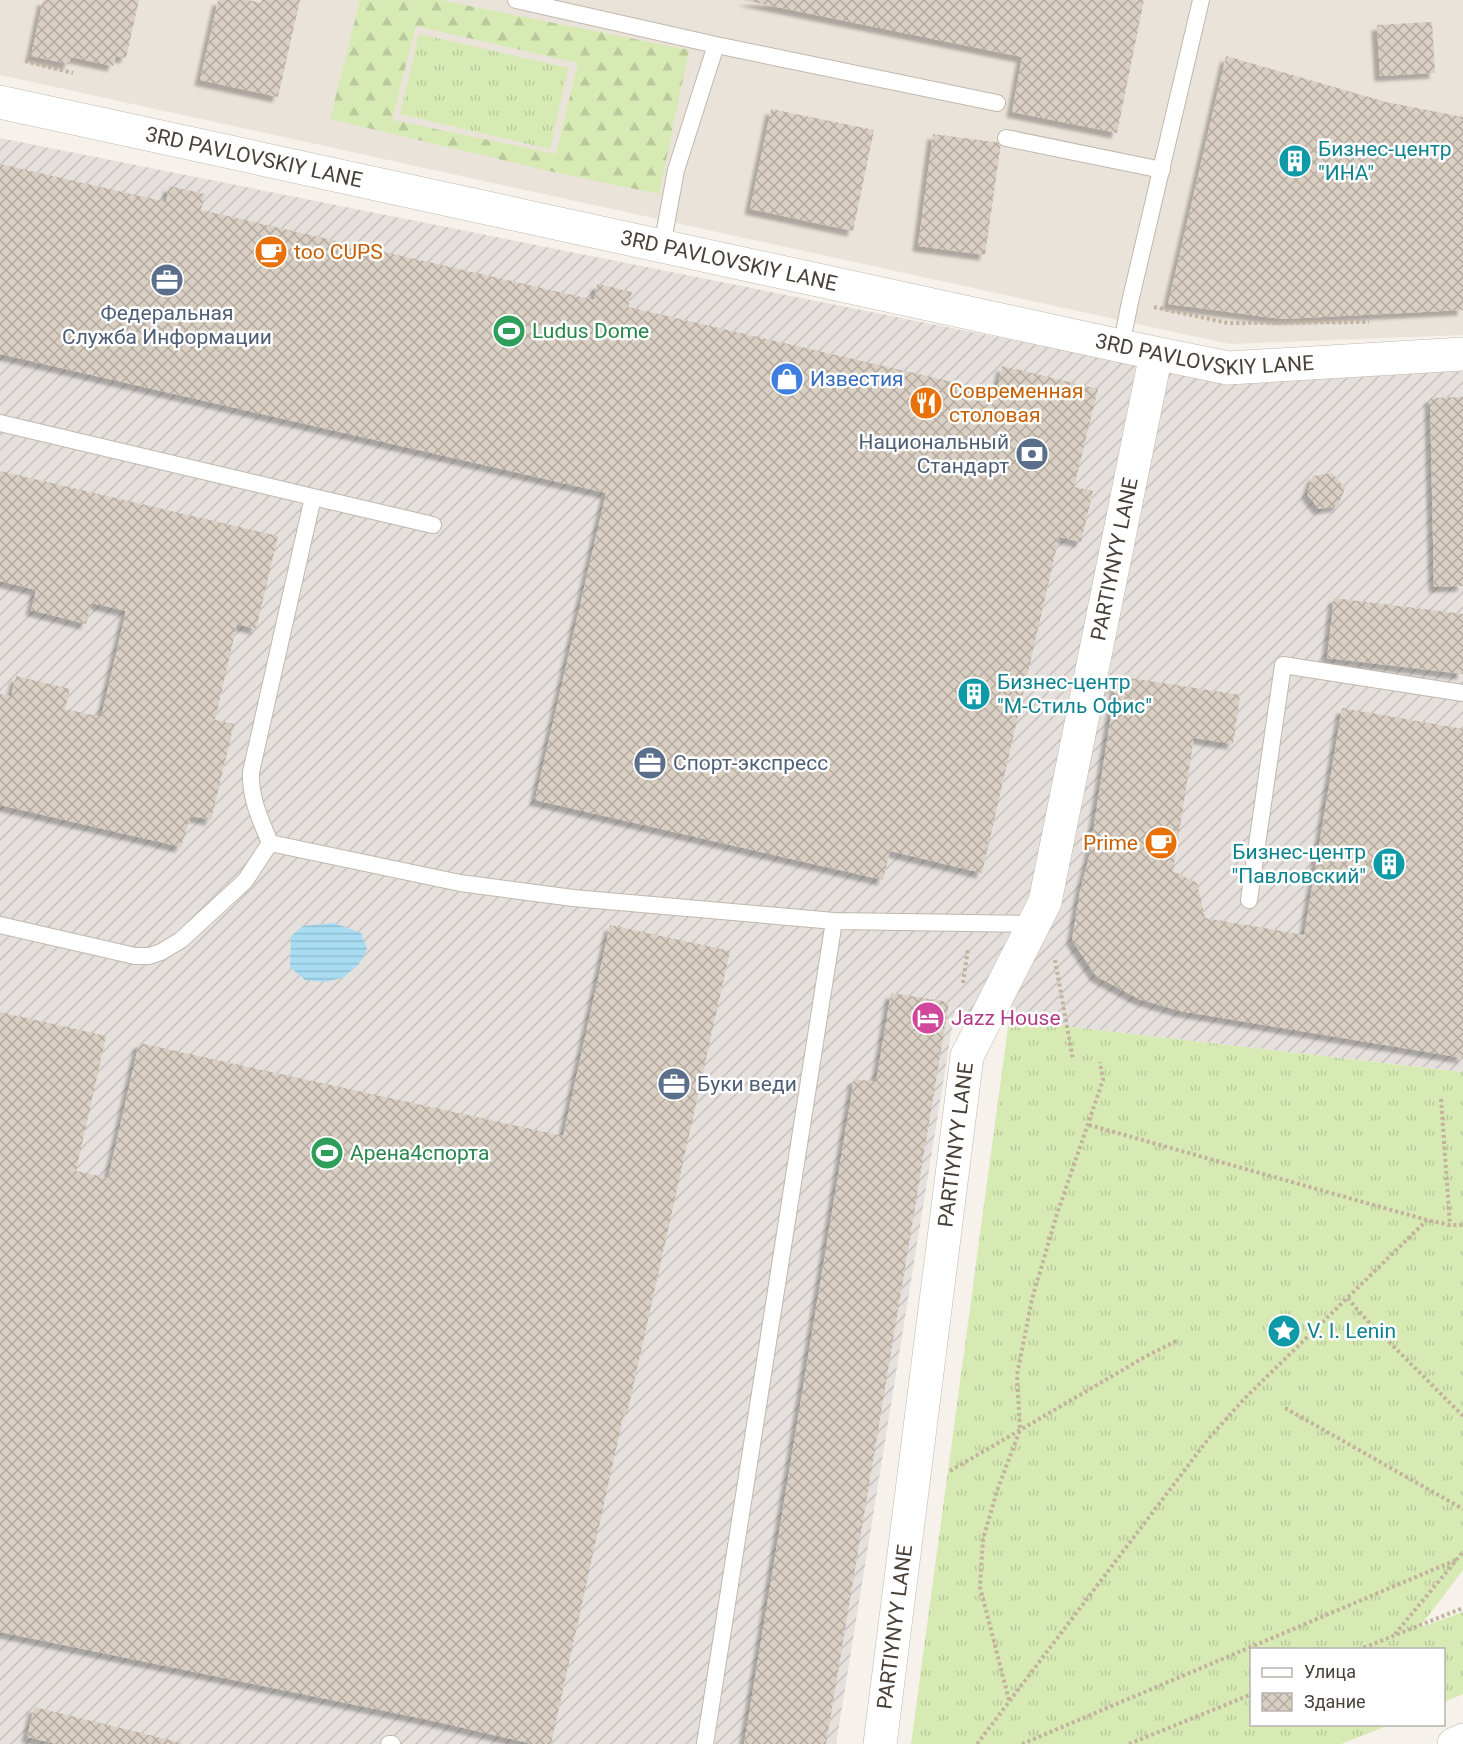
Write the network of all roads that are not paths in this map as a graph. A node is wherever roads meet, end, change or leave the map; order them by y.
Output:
1 (516, 0) edge
2 (1201, 0) edge
3 (716, 45) junction
4 (0, 102) edge
5 (997, 103) dead end
6 (1006, 138) dead end
7 (1162, 170) junction
8 (662, 246) junction
9 (1121, 346) junction
10 (1156, 354) junction
11 (1463, 354) edge
12 (0, 423) edge
13 (313, 497) junction
14 (434, 525) dead end
15 (1463, 693) edge
16 (270, 843) junction
17 (1249, 900) dead end
18 (834, 921) junction
19 (1034, 924) junction
20 (0, 925) edge
21 (1463, 1740) edge
22 (705, 1744) edge
23 (880, 1744) edge
24 (1454, 1744) edge

1 - 3 lane
2 - 7 lane
3 - 5 lane
3 - 8 lane
4 - 8 street, 3RD PAVLOVSKIY LANE
6 - 7 lane
7 - 9 lane
8 - 9 street, 3RD PAVLOVSKIY LANE
9 - 10 street, 3RD PAVLOVSKIY LANE
10 - 11 street, 3RD PAVLOVSKIY LANE
10 - 19 street, PARTIYNYY LANE
12 - 13 lane
13 - 14 lane
13 - 16 lane
15 - 17 lane
16 - 18 lane
16 - 20 lane
18 - 19 lane
18 - 22 lane
19 - 23 street, PARTIYNYY LANE
21 - 24 street

